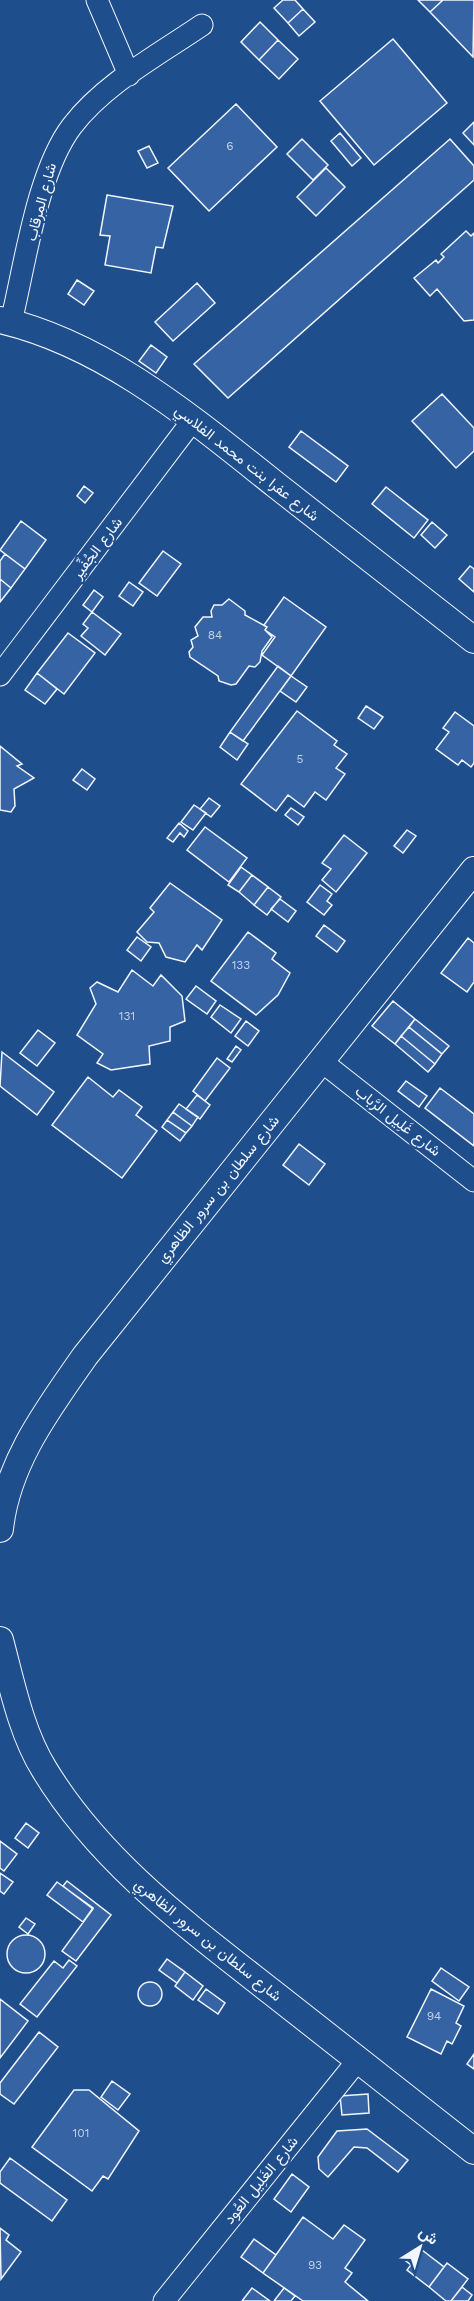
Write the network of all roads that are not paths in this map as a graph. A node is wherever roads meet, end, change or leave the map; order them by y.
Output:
1 (97, 0) edge
2 (202, 25) dead end
3 (129, 75) junction
4 (5, 321) edge
5 (193, 420) junction
6 (474, 640) edge
7 (0, 675) edge
8 (474, 870) edge
9 (321, 1061) junction
10 (474, 1181) edge
11 (0, 1529) edge
12 (0, 1640) edge
13 (358, 2060) junction
14 (474, 2151) edge
15 (164, 2301) edge

1 - 3 street
2 - 3 street, شارع المِرقاب
3 - 4 street, شارع المِرقاب
4 - 5 street, شارع عفرا بنت محمد الفلاسي
5 - 6 street, شارع عفرا بنت محمد الفلاسي
5 - 7 street, شارع الجُفِّير
8 - 9 street, شارع سلطان بن سرور الظاهري
9 - 10 street, شارع غَلِيل الرَّباب
9 - 11 street, شارع سلطان بن سرور الظاهري
12 - 13 street, شارع سلطان بن سرور الظاهري
13 - 14 street, شارع سلطان بن سرور الظاهري
13 - 15 street, شارع الغَلِيل العُود

